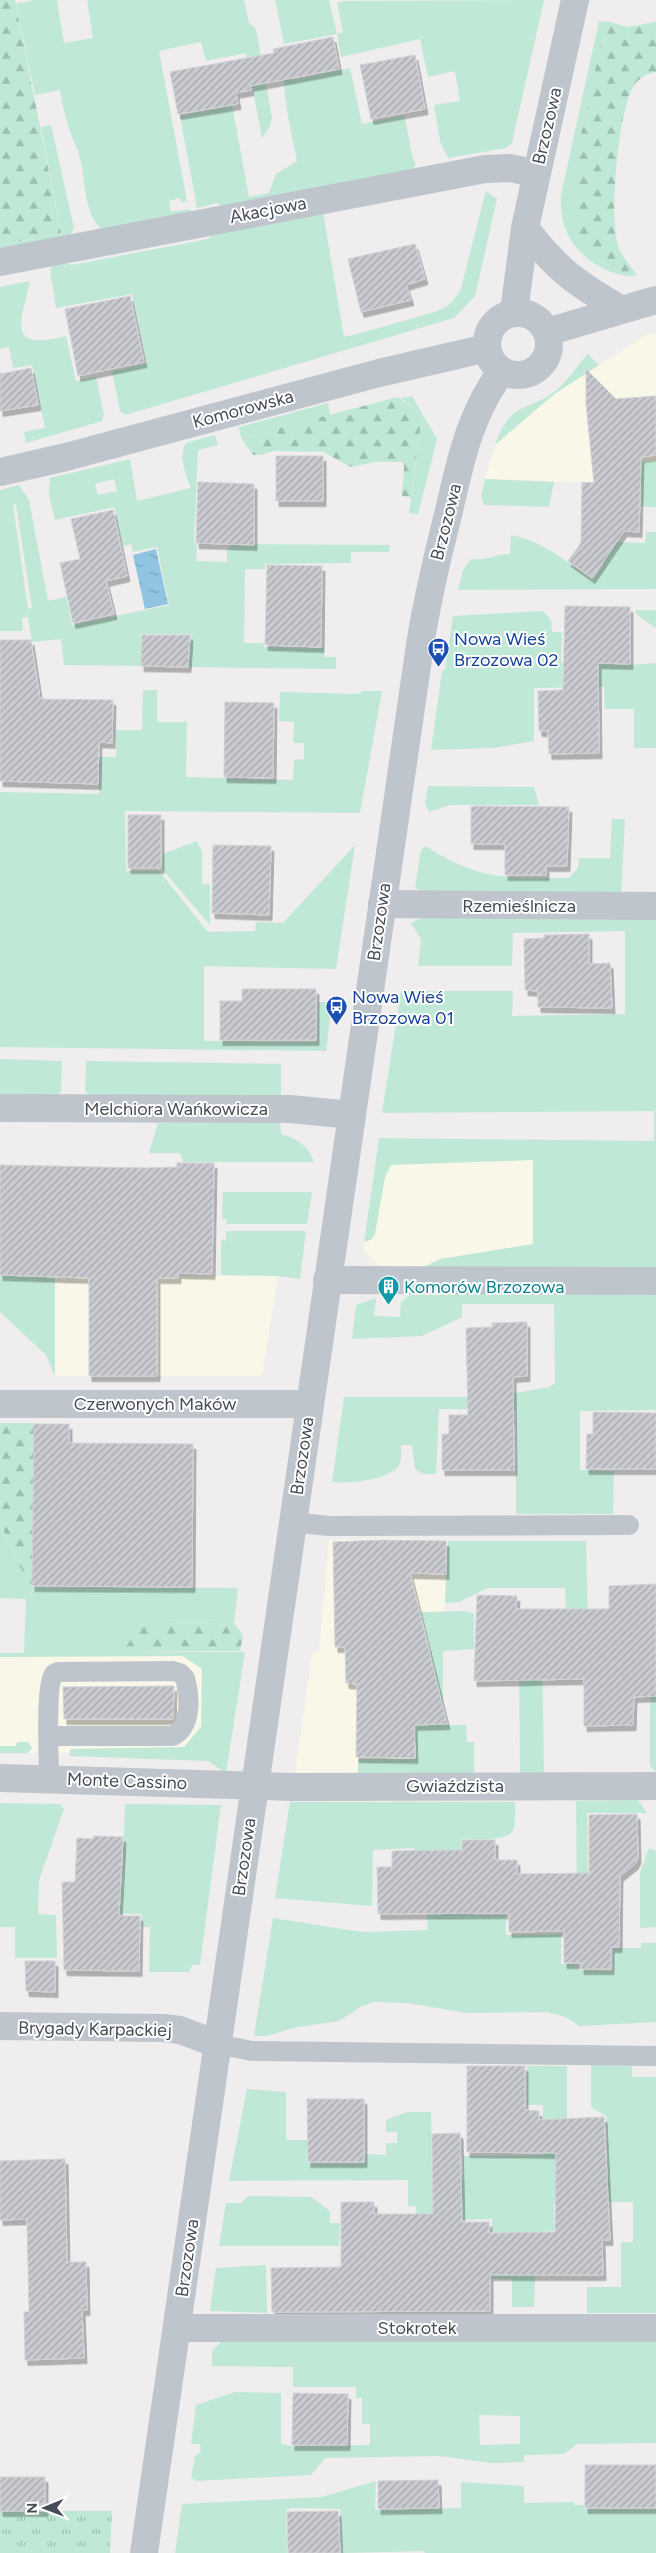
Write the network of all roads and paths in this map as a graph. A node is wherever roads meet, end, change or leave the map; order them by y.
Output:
1 (575, 0) edge
2 (536, 174) junction
3 (525, 228) junction
4 (0, 262) edge
5 (656, 300) edge
6 (620, 309) junction
7 (514, 312) junction
8 (547, 332) junction
9 (487, 348) junction
10 (502, 371) junction
11 (0, 472) edge
12 (382, 904) junction
13 (656, 906) edge
14 (0, 1108) edge
15 (351, 1115) junction
16 (328, 1280) junction
17 (656, 1281) edge
18 (0, 1404) edge
19 (309, 1404) junction
20 (292, 1522) junction
21 (629, 1525) dead end
22 (49, 1736) junction
23 (0, 1778) edge
24 (49, 1778) junction
25 (254, 1785) junction
26 (656, 1786) edge
27 (0, 2026) edge
28 (217, 2044) junction
29 (656, 2056) edge
30 (177, 2328) junction
31 (656, 2328) edge
32 (144, 2553) edge

1 - 2 street, Brzozowa
2 - 3 street, Brzozowa
2 - 4 street, Akacjowa
3 - 6 street
3 - 7 street, Brzozowa
5 - 6 street
6 - 8 street
7 - 8 street
7 - 9 street
8 - 10 street
9 - 10 street
9 - 11 street, Komorowska
10 - 12 street, Brzozowa
12 - 13 street, Rzemieślnicza
12 - 15 street, Brzozowa
14 - 15 street, Melchiora Wańkowicza
15 - 16 street, Brzozowa
16 - 17 street
16 - 19 street, Brzozowa
18 - 19 street, Czerwonych Maków
19 - 20 street, Brzozowa
20 - 21 lane
20 - 25 street, Brzozowa
22 - 22 lane
22 - 24 lane
23 - 24 street, Monte Cassino
24 - 25 street, Monte Cassino
25 - 26 street, Gwiaździsta
25 - 28 street, Brzozowa
27 - 28 street, Brygady Karpackiej
28 - 29 lane
28 - 30 street, Brzozowa
30 - 31 street, Stokrotek
30 - 32 street, Brzozowa

